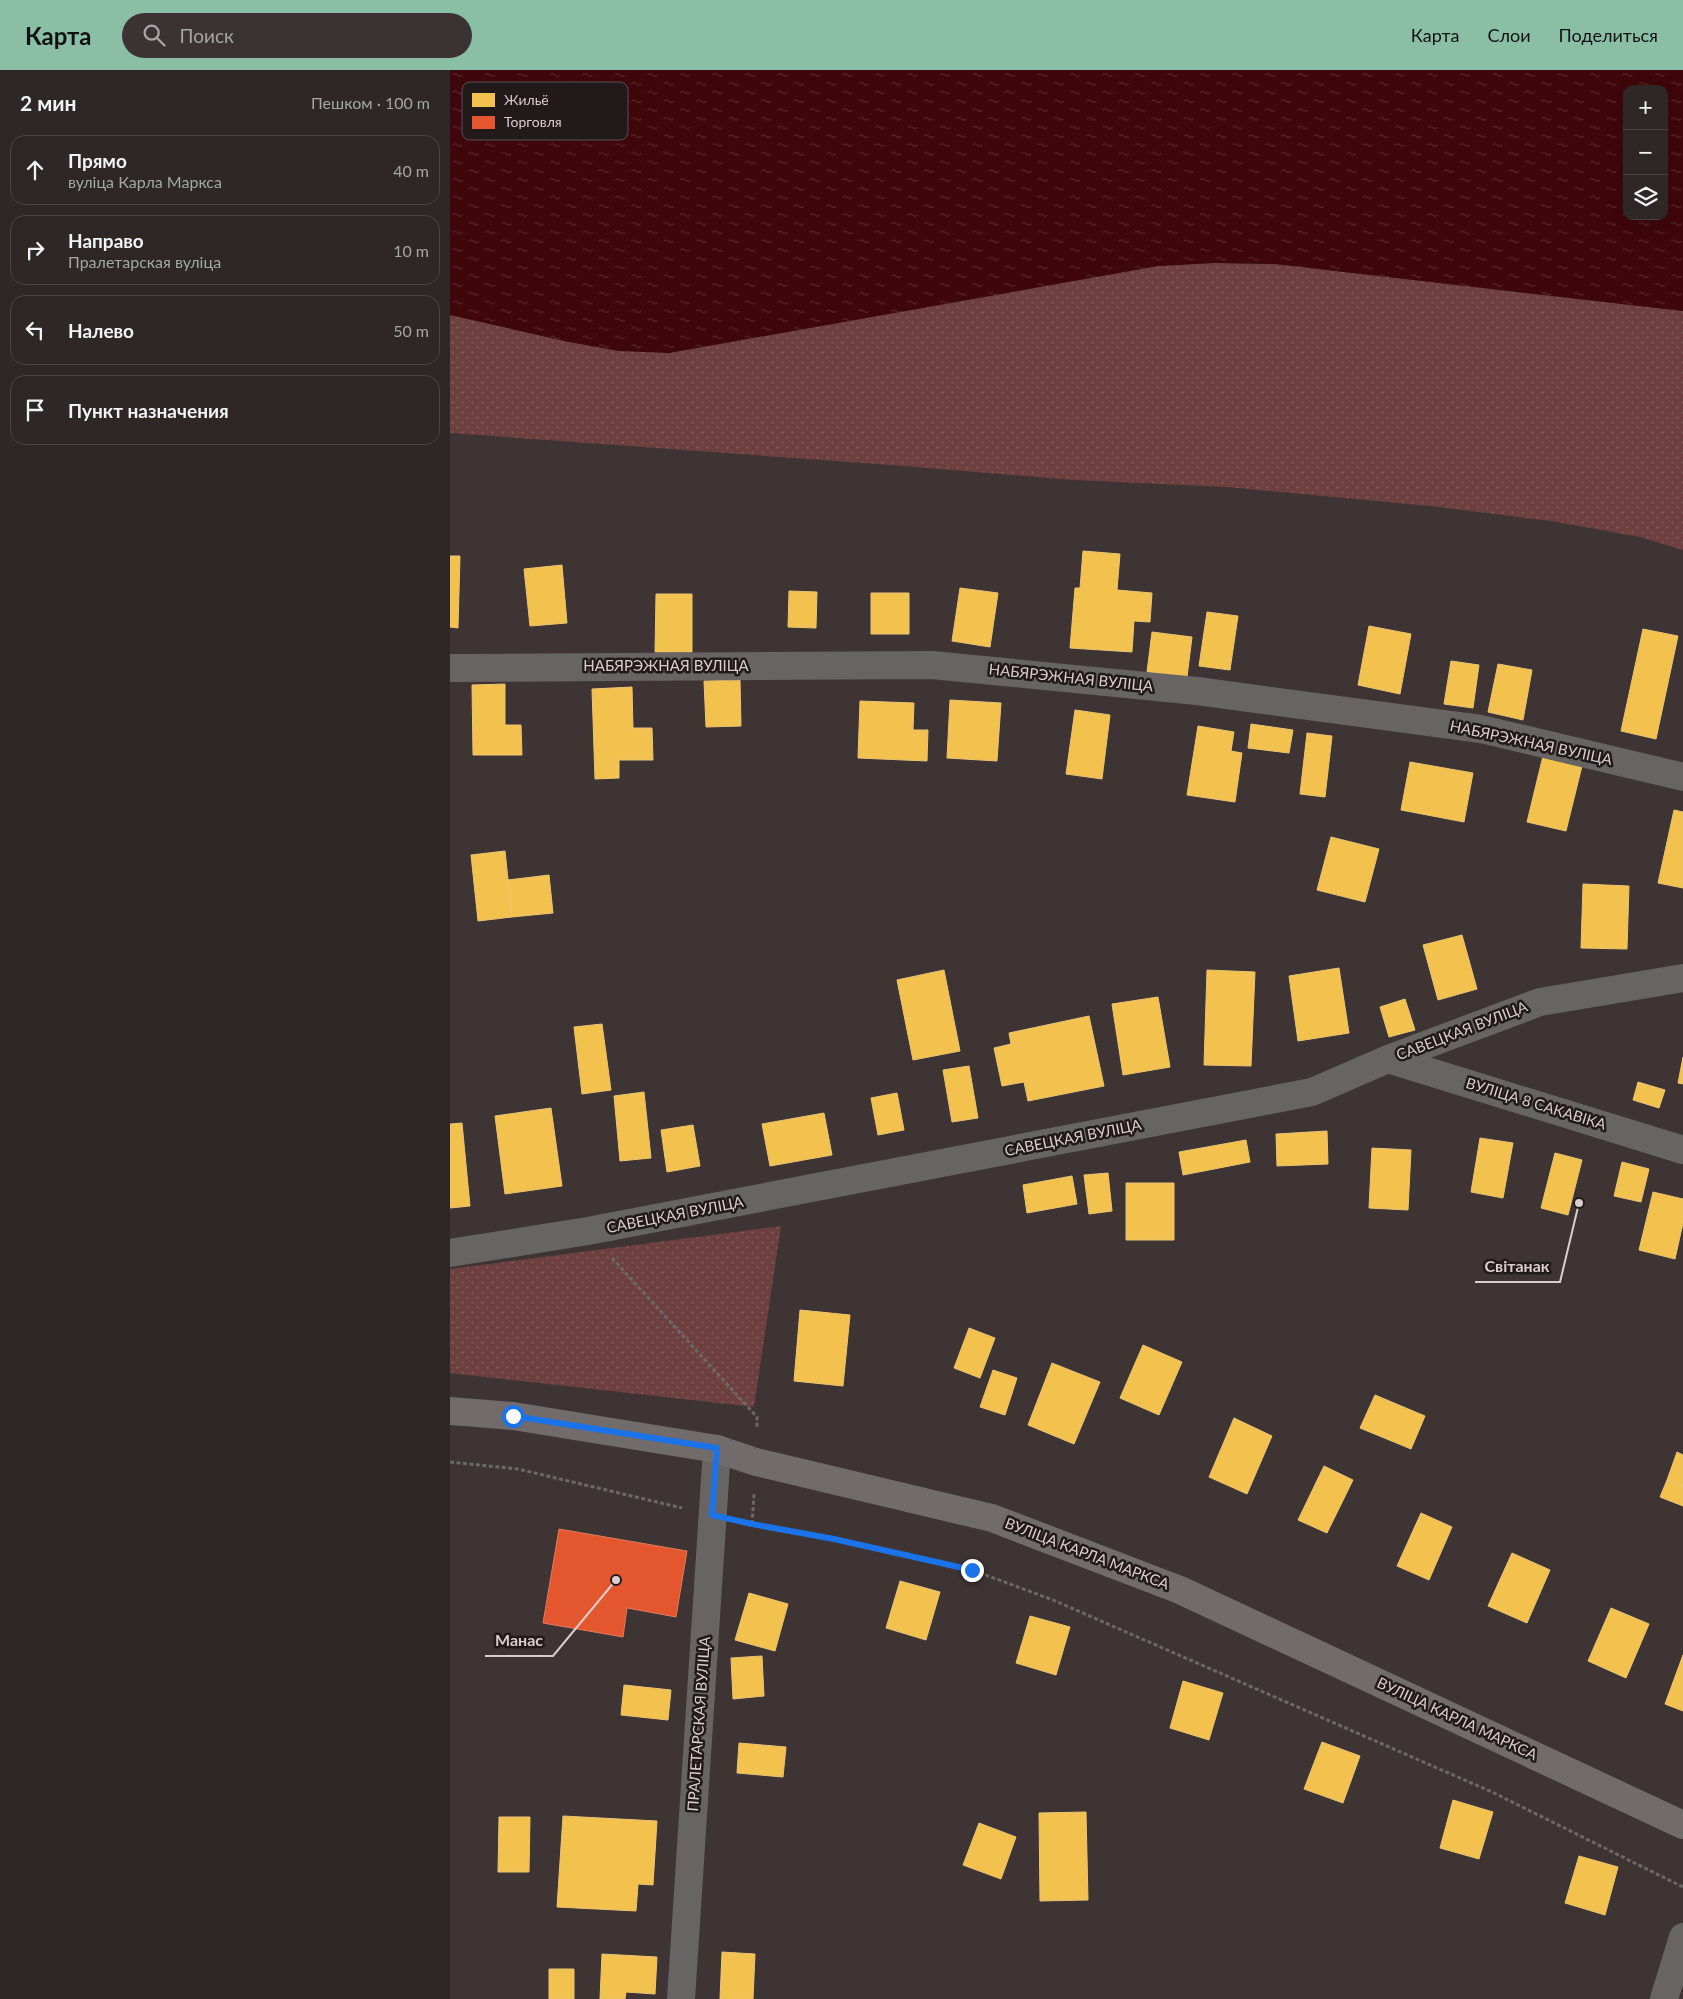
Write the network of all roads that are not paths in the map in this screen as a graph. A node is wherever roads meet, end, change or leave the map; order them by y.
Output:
1 (450, 668) edge
2 (1683, 777) edge
3 (1683, 978) edge
4 (1388, 1059) junction
5 (1683, 1150) edge
6 (450, 1253) edge
7 (450, 1411) edge
8 (717, 1448) junction
9 (1682, 1821) edge
10 (1683, 1937) edge
11 (681, 1999) edge
12 (1664, 1999) edge

1 - 2 street, НАБЯРЭЖНАЯ ВУЛІЦА
3 - 4 street, САВЕЦКАЯ ВУЛІЦА
4 - 5 street, ВУЛІЦА 8 САКАВІКА
4 - 6 street, САВЕЦКАЯ ВУЛІЦА
7 - 8 main road, ВУЛІЦА КАРЛА МАРКСА
8 - 9 main road, ВУЛІЦА КАРЛА МАРКСА
8 - 11 street, ПРАЛЕТАРСКАЯ ВУЛІЦА
10 - 12 street

